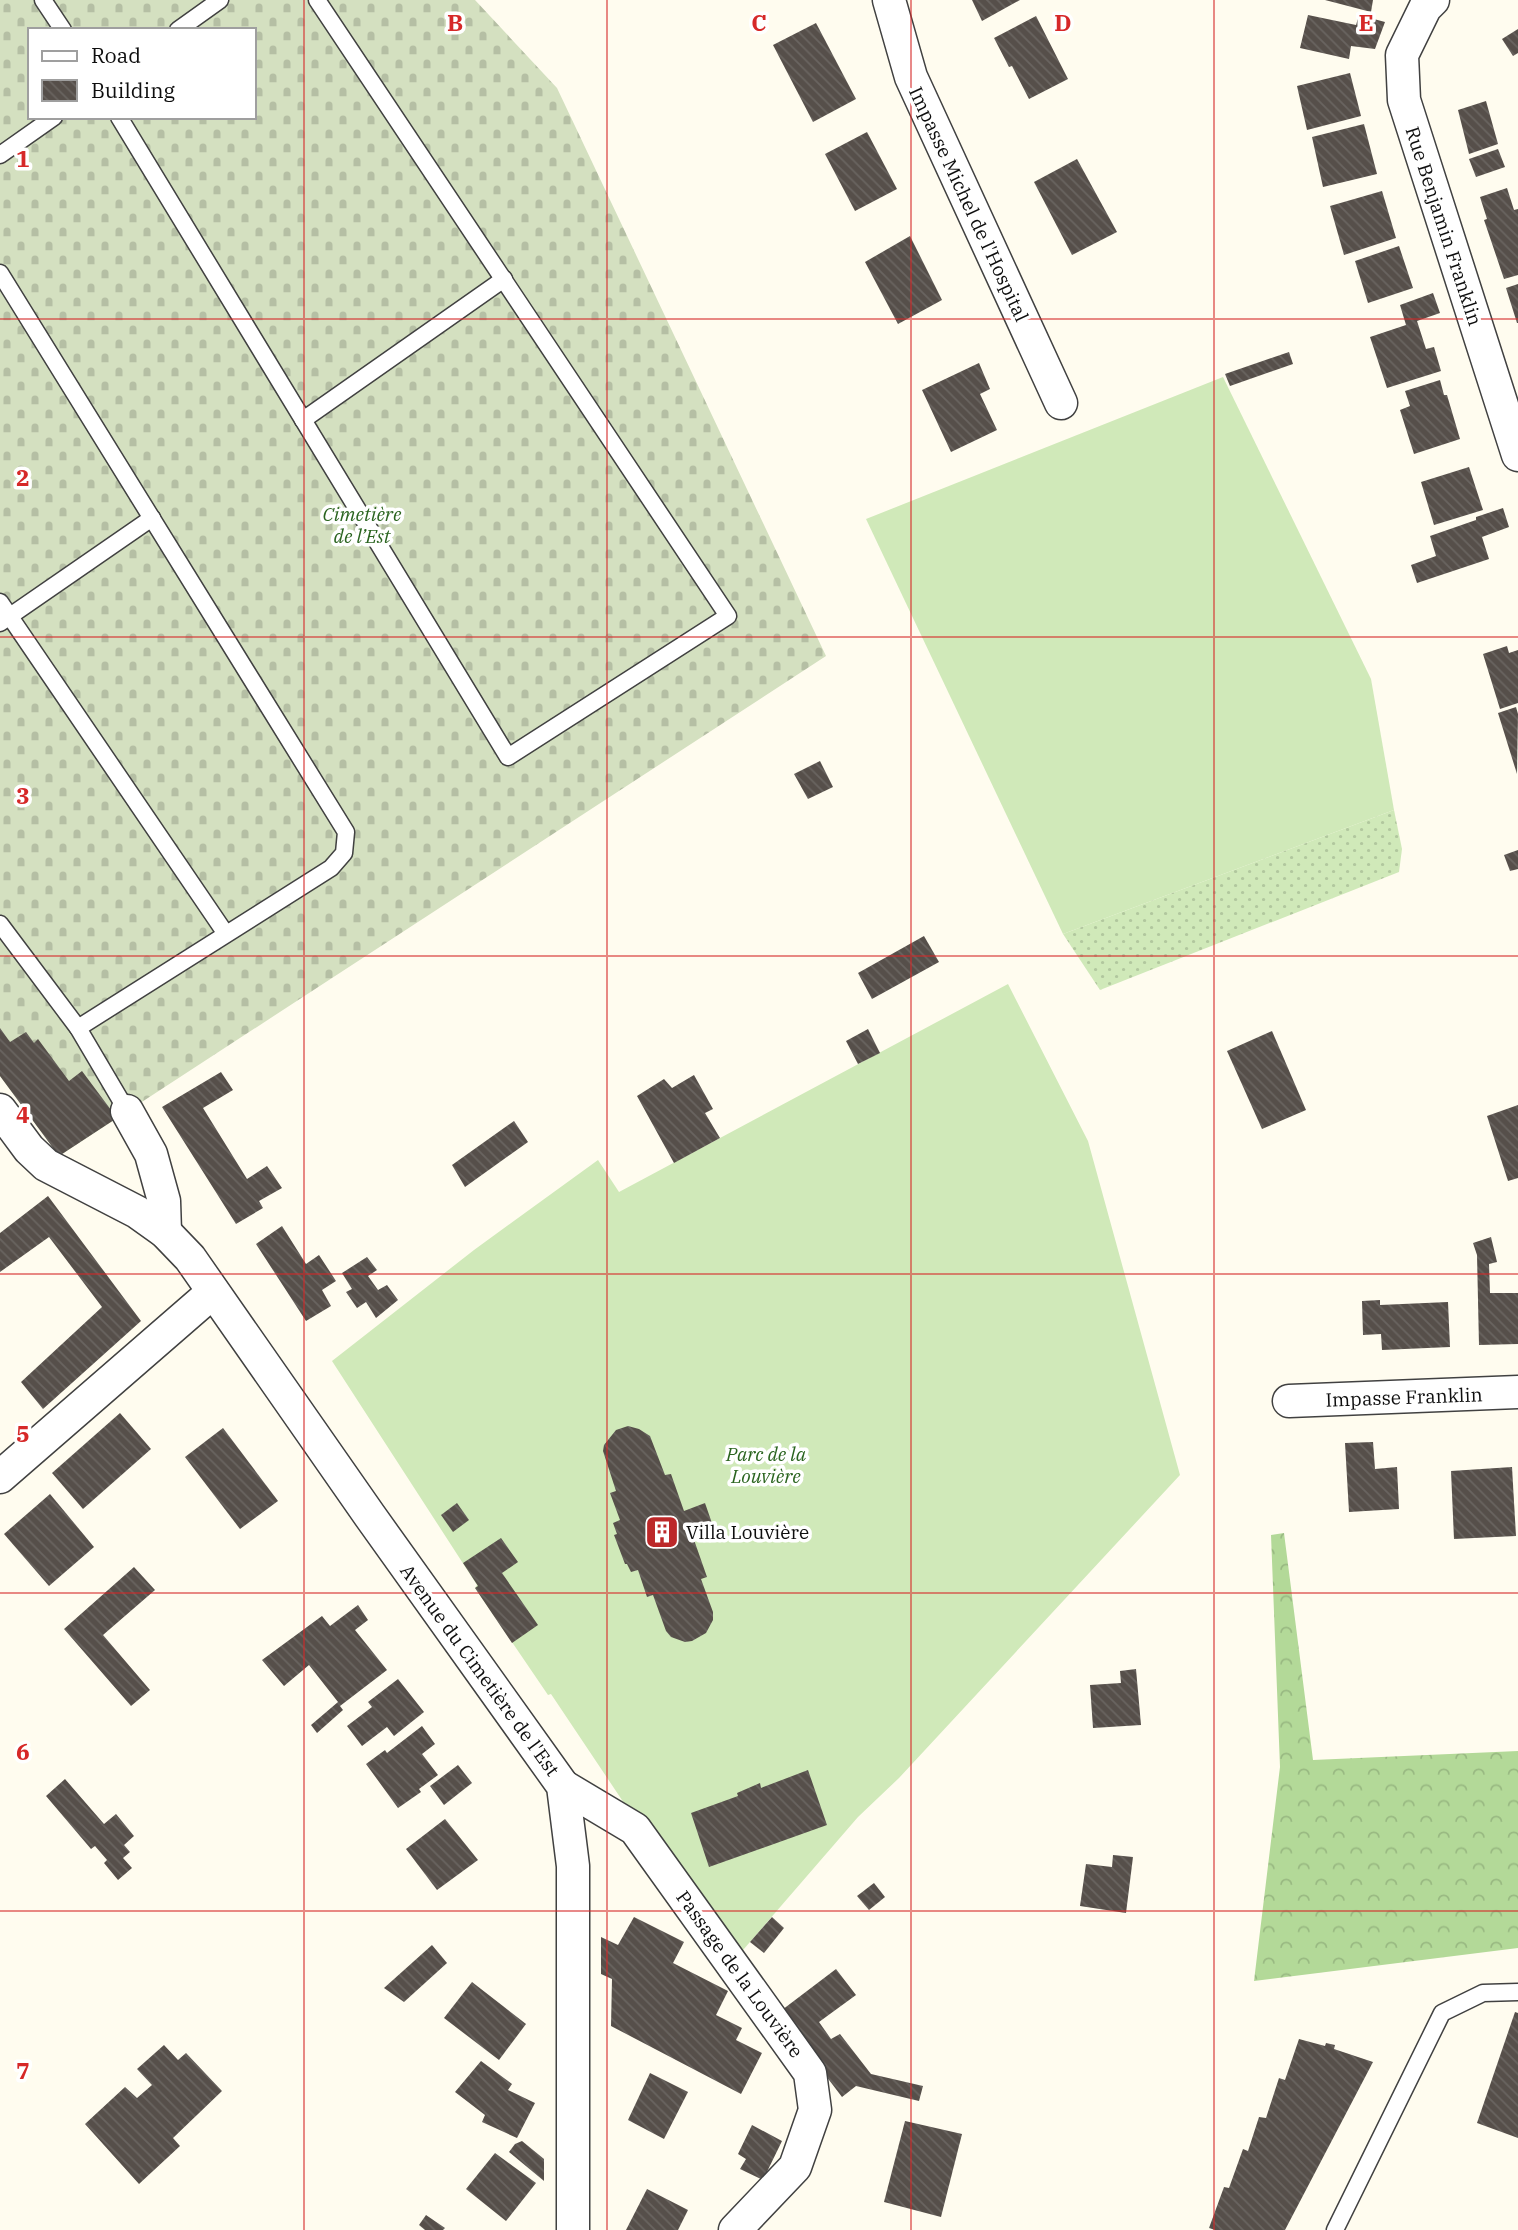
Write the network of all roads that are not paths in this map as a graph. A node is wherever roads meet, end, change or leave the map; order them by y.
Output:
1 (43, 0) edge
2 (220, 0) edge
3 (317, 0) edge
4 (889, 0) edge
5 (1433, 0) edge
6 (62, 28) edge
7 (181, 28) edge
8 (51, 119) edge
9 (120, 119) edge
10 (0, 155) edge
11 (0, 273) edge
12 (504, 279) junction
13 (1061, 403) dead end
14 (303, 420) junction
15 (1518, 455) edge
16 (152, 518) junction
17 (0, 602) edge
18 (5, 620) edge
19 (0, 924) edge
20 (226, 934) junction
21 (78, 1028) junction
22 (0, 1111) edge
23 (127, 1111) joint
24 (165, 1232) junction
25 (213, 1292) junction
26 (1518, 1392) edge
27 (1289, 1401) dead end
28 (0, 1477) edge
29 (563, 1786) junction
30 (1518, 1992) edge
31 (573, 2230) edge
32 (736, 2230) edge
33 (1335, 2230) edge

1 - 6 lane
2 - 7 lane
3 - 12 lane
4 - 13 street, Impasse Michel de l'Hospital
5 - 15 street, Rue Benjamin Franklin
8 - 10 lane
9 - 14 lane
11 - 16 lane
12 - 14 lane
12 - 14 lane
16 - 18 lane
16 - 20 lane
17 - 18 lane
18 - 20 lane
19 - 21 lane
20 - 21 lane
21 - 23 lane
22 - 24 street, Avenue du Cimetière de l'Est
23 - 24 street
24 - 25 street, Avenue du Cimetière de l'Est
25 - 28 street
25 - 29 street, Avenue du Cimetière de l'Est
26 - 27 street, Impasse Franklin
29 - 31 street, Avenue du Cimetière de l'Est
29 - 32 street, Passage de la Louvière
30 - 33 lane

